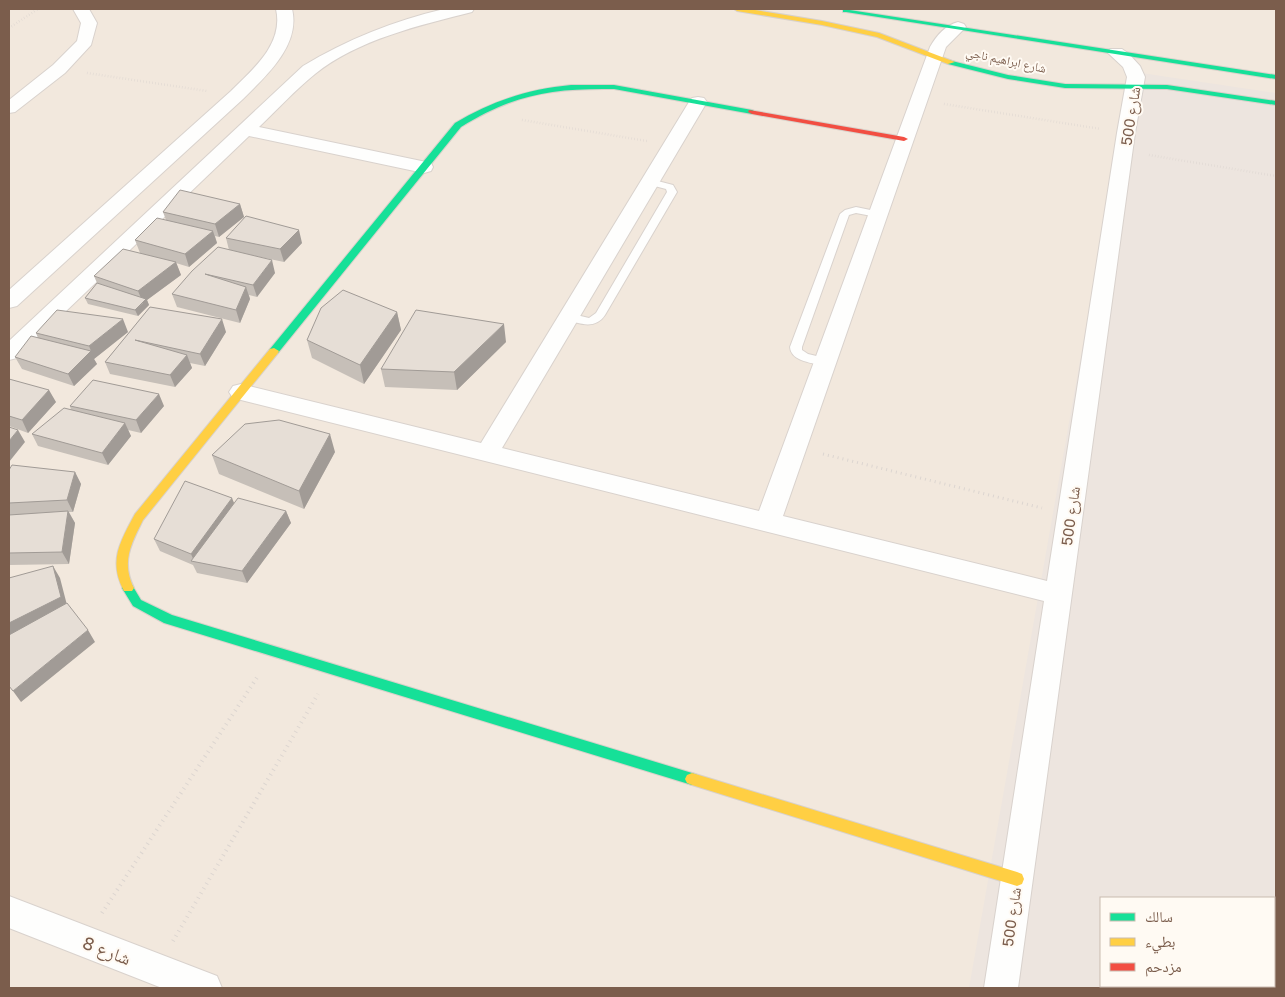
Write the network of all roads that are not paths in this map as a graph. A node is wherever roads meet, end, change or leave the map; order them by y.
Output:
1 (81, 9) edge
2 (284, 9) edge
3 (466, 9) edge
4 (737, 9) edge
5 (838, 9) edge
6 (958, 27) junction
7 (1116, 53) junction
8 (936, 55) junction
9 (255, 77) junction
10 (1276, 77) edge
11 (294, 84) junction
12 (1134, 86) junction
13 (9, 88) edge
14 (29, 92) junction
15 (698, 102) junction
16 (1276, 103) edge
17 (9, 108) edge
18 (245, 130) junction
19 (904, 139) junction
20 (424, 166) junction
21 (877, 214) junction
22 (56, 258) junction
23 (98, 268) junction
24 (9, 301) edge
25 (9, 353) edge
26 (825, 362) junction
27 (241, 392) junction
28 (486, 452) junction
29 (768, 522) junction
30 (1058, 594) junction
31 (1017, 879) junction
32 (9, 912) edge
33 (205, 988) edge
34 (1001, 988) edge

1 - 14 street
2 - 9 street
3 - 11 street
4 - 8 street, شارع ابراهيم ناجي
5 - 6 street, شارع ابراهيم ناجي
6 - 7 street, شارع ابراهيم ناجي
6 - 8 street
7 - 10 street, شارع ابراهيم ناجي
7 - 12 street, شارع 500
8 - 12 street, شارع ابراهيم ناجي
8 - 19 street
9 - 11 street
9 - 22 street
11 - 18 street
12 - 16 street, شارع ابراهيم ناجي
12 - 30 street, شارع 500
13 - 14 street
14 - 17 street
15 - 19 street
15 - 20 street
15 - 28 street
18 - 20 street
18 - 23 street
19 - 21 street
20 - 27 street
21 - 26 street
21 - 26 lane
22 - 23 street
22 - 24 street
23 - 25 street
26 - 29 street
27 - 28 street
27 - 31 street
28 - 29 street
29 - 30 street
30 - 31 street, شارع 500
31 - 34 street, شارع 500
32 - 33 street, شارع 8

